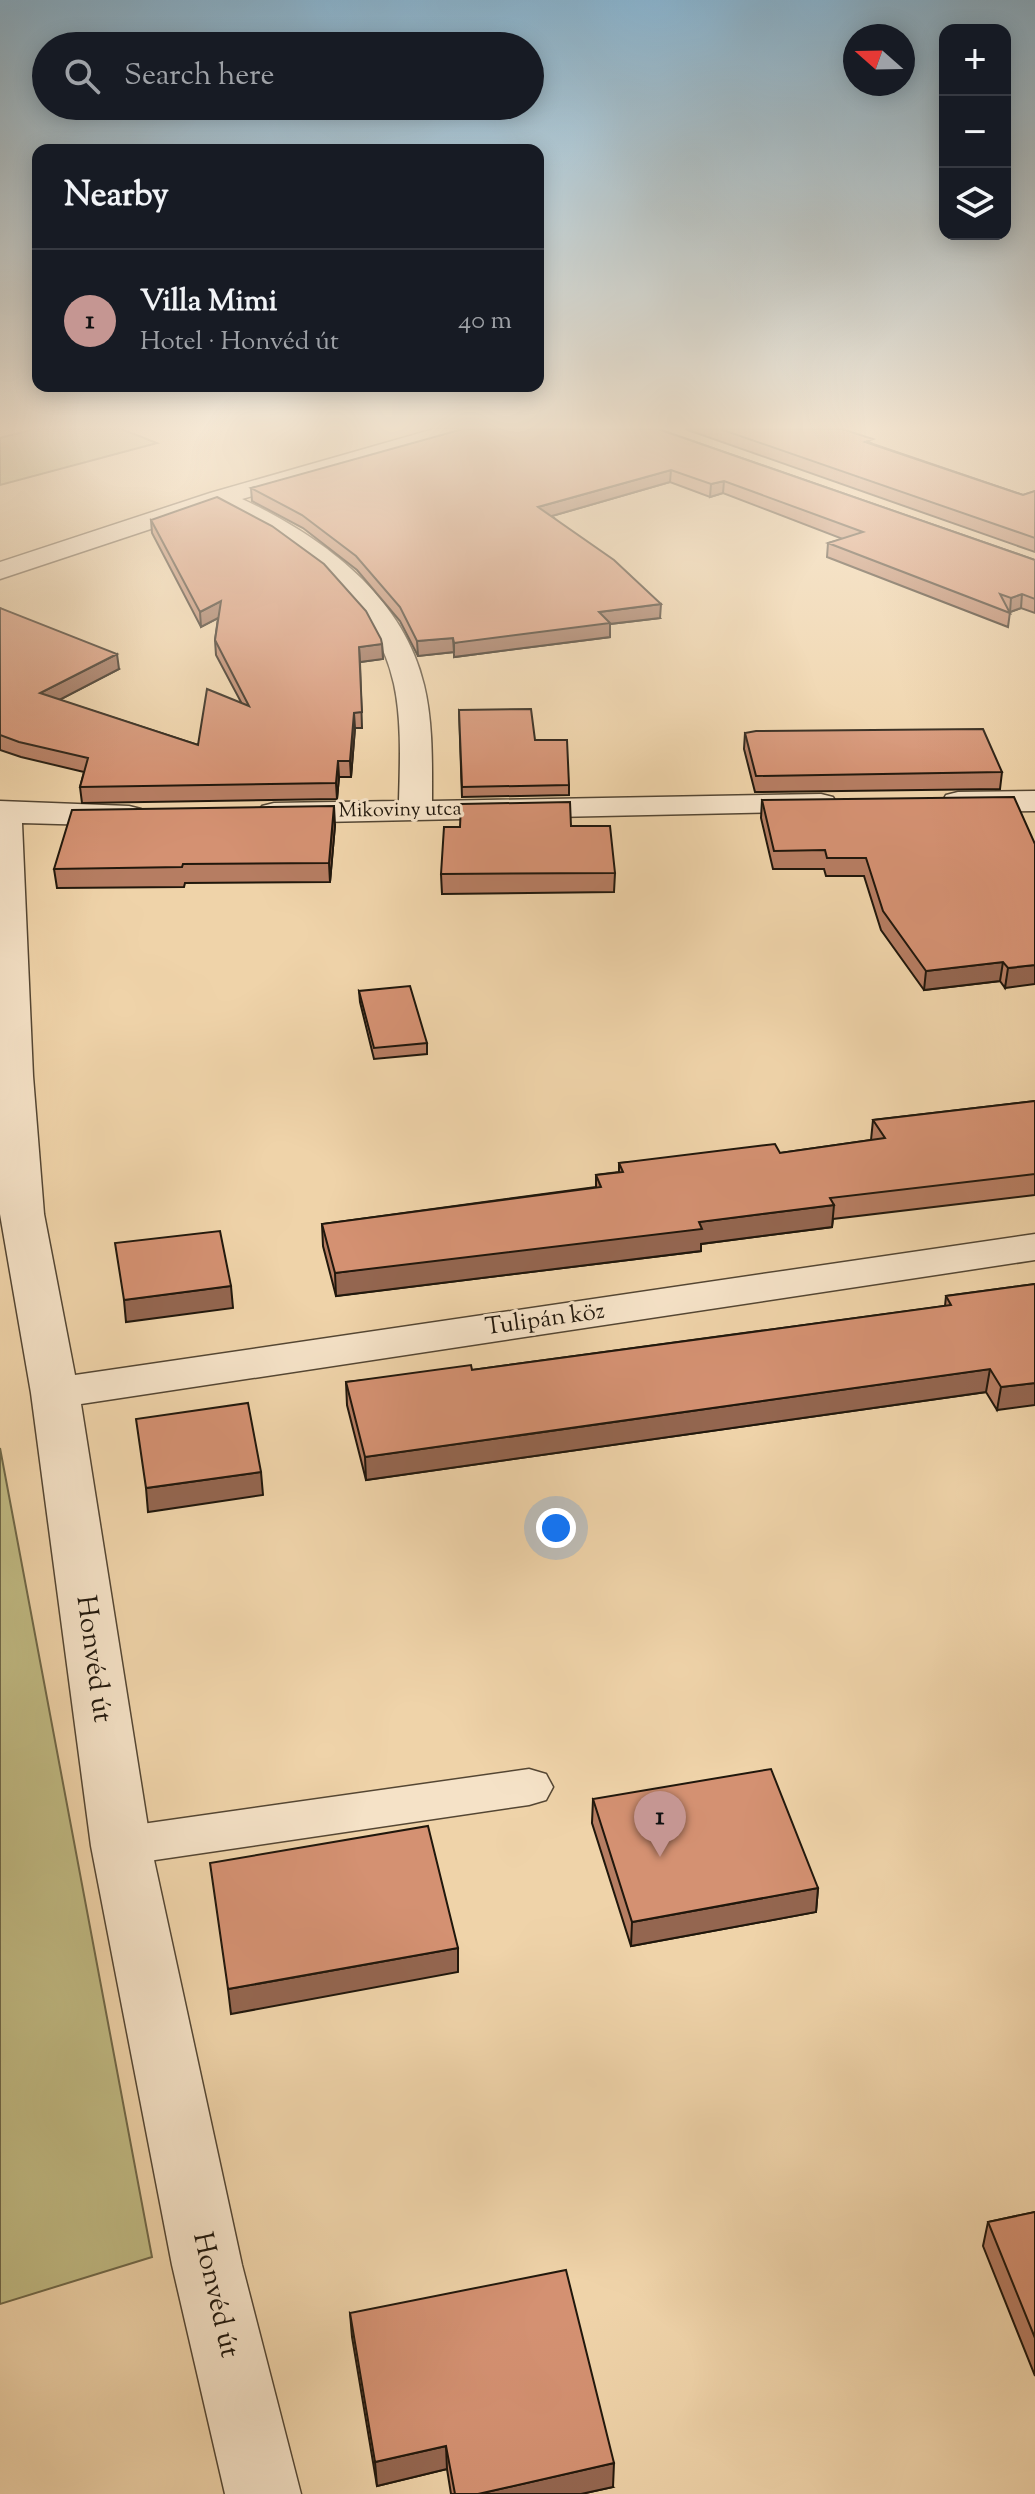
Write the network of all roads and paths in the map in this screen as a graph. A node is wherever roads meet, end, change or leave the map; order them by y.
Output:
1 (77, 545) edge
2 (309, 545) edge
3 (0, 571) edge
4 (1035, 801) edge
5 (924, 803) edge
6 (844, 804) edge
7 (415, 810) junction
8 (2, 813) edge
9 (242, 814) edge
10 (165, 815) edge
11 (6, 1078) edge
12 (1035, 1247) edge
13 (55, 1393) junction
14 (529, 1787) dead end
15 (121, 1846) junction
16 (263, 2494) edge

1 - 3 street
2 - 7 street
4 - 5 street
6 - 7 street, Mikoviny utca
7 - 9 street, Mikoviny utca
8 - 10 street
8 - 11 street, Honvéd út
11 - 13 street, Honvéd út
12 - 13 street, Tulipán köz
13 - 15 street, Honvéd út
14 - 15 lane
15 - 16 street, Honvéd út

